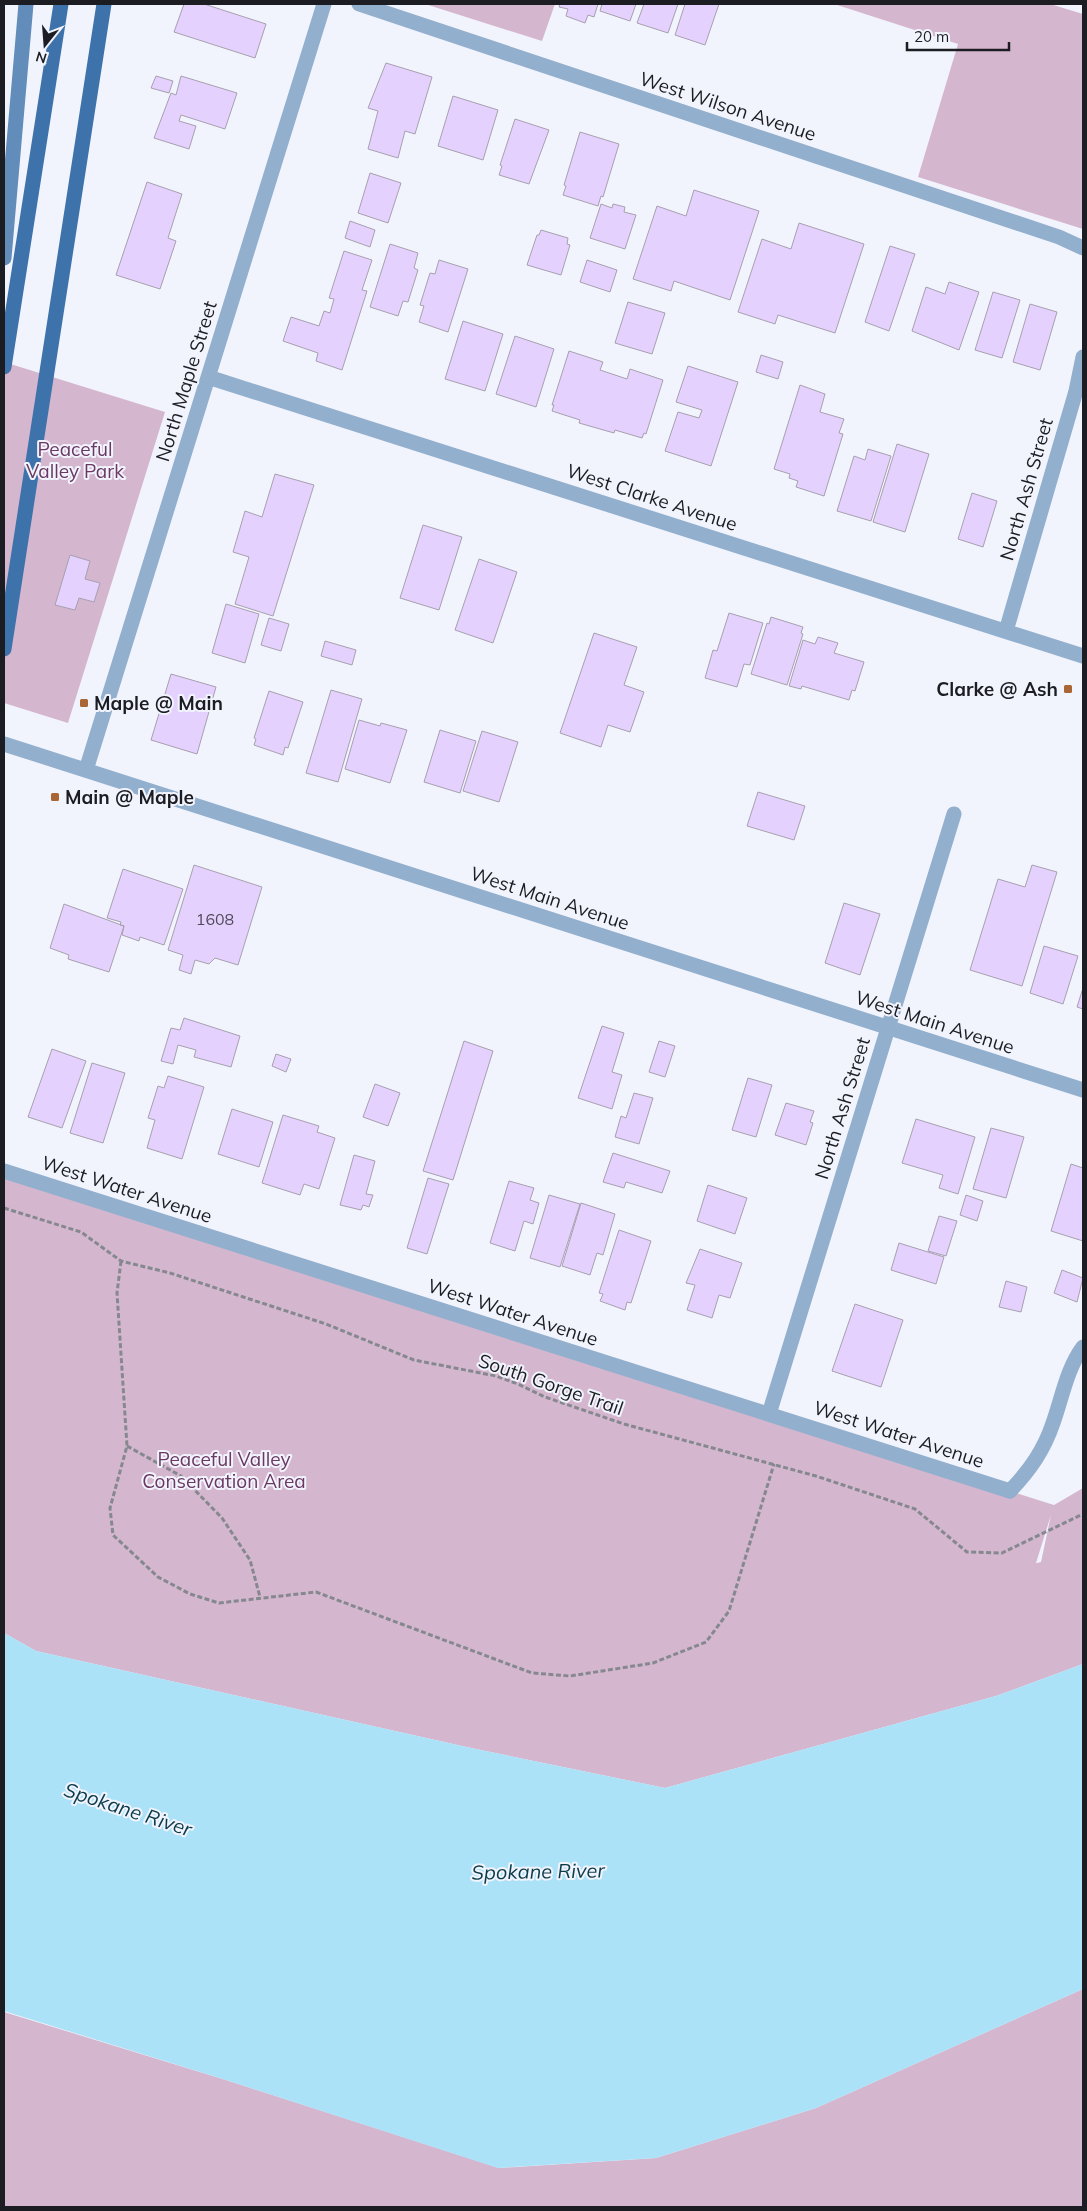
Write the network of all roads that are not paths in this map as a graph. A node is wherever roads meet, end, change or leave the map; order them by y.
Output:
1 (26, 4) edge
2 (61, 4) edge
3 (104, 4) edge
4 (324, 4) edge
5 (359, 4) edge
6 (1083, 248) edge
7 (4, 258) edge
8 (1083, 357) edge
9 (4, 367) edge
10 (208, 377) junction
11 (1006, 631) junction
12 (4, 649) edge
13 (1083, 656) edge
14 (4, 744) edge
15 (86, 770) junction
16 (954, 814) dead end
17 (888, 1027) junction
18 (1083, 1090) edge
19 (4, 1171) edge
20 (1083, 1347) edge
21 (769, 1414) junction

1 - 7 main road
2 - 9 main road
3 - 12 main road
4 - 10 street, North Maple Street
5 - 6 street, West Wilson Avenue
8 - 11 street, North Ash Street
10 - 11 street, West Clarke Avenue
10 - 15 street, North Maple Street
11 - 13 street, West Clarke Avenue
14 - 15 street, West Main Avenue
15 - 17 street, West Main Avenue
16 - 17 street, North Ash Street
17 - 18 street, West Main Avenue
17 - 21 street, North Ash Street
19 - 21 street, West Water Avenue
20 - 21 street, West Water Avenue

